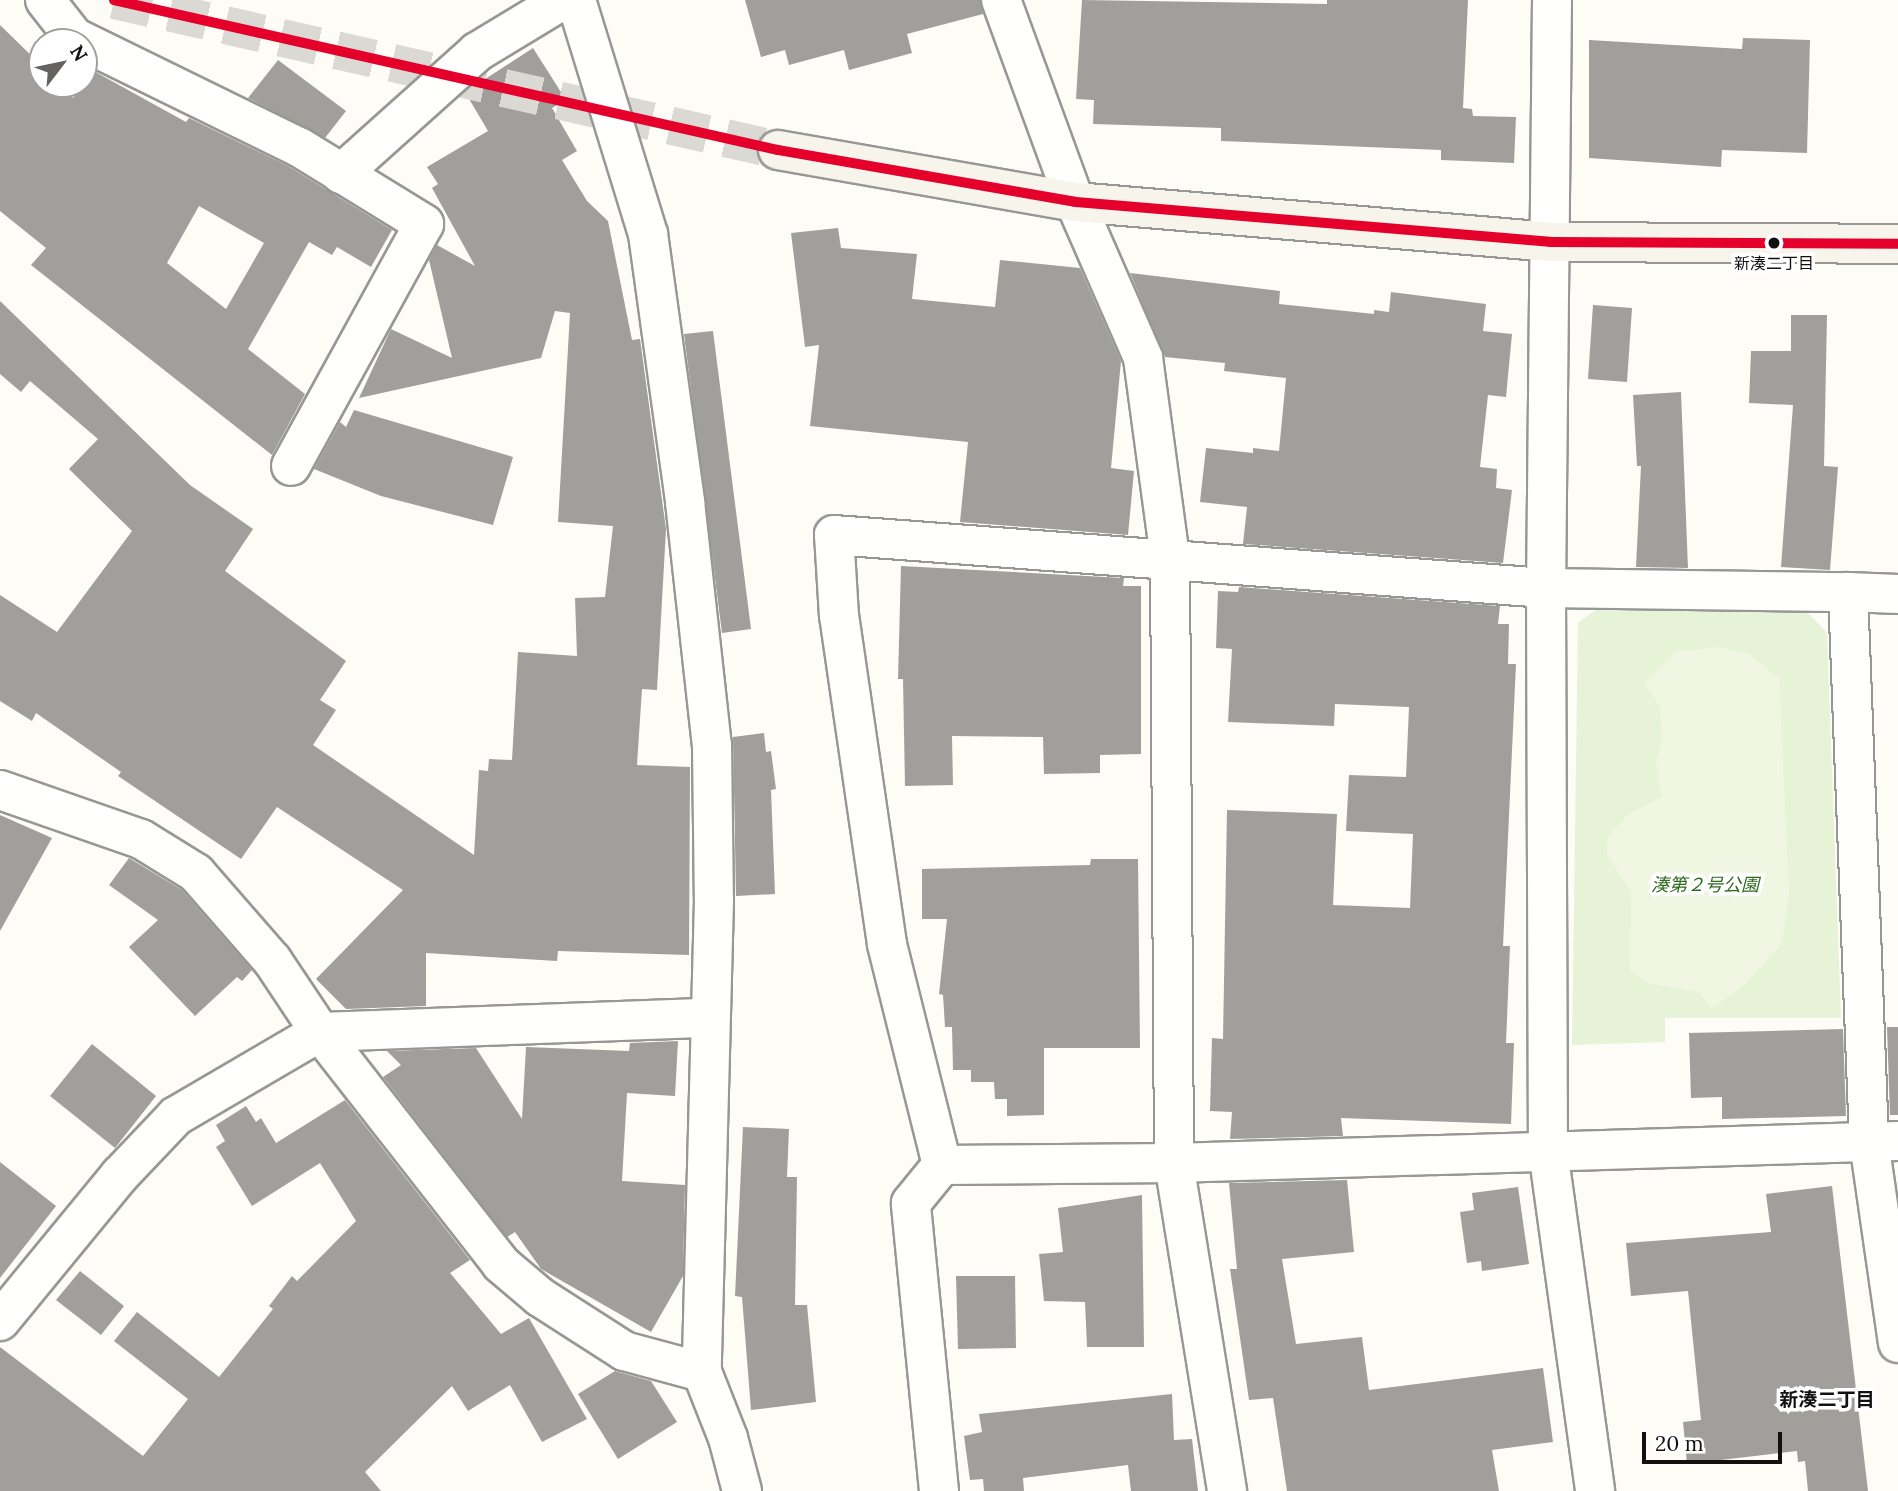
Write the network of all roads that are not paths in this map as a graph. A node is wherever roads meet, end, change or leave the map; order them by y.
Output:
1 (45, 0) edge
2 (563, 0) edge
3 (576, 0) edge
4 (1001, 0) edge
5 (1552, 0) edge
6 (778, 150) tunnel mouth
7 (341, 174) junction
8 (1075, 202) junction
9 (1550, 242) junction
10 (1898, 244) edge
11 (291, 466) dead end
12 (1170, 557) junction
13 (1546, 588) junction
14 (1849, 592) junction
15 (1898, 594) edge
16 (0, 790) edge
17 (709, 1018) junction
18 (320, 1032) junction
19 (1883, 1142) edge
20 (1548, 1151) junction
21 (1174, 1163) junction
22 (942, 1165) junction
23 (0, 1321) edge
24 (1898, 1343) edge
25 (702, 1372) junction
26 (743, 1491) edge
27 (939, 1491) edge
28 (1227, 1491) edge
29 (1595, 1491) edge

1 - 7 street
2 - 7 street
3 - 17 street
4 - 8 street
5 - 9 street
6 - 8 street
7 - 11 street
8 - 9 street
8 - 12 street
9 - 10 street
9 - 13 street
12 - 13 street
12 - 21 street
12 - 22 street
13 - 14 street
13 - 20 street
14 - 15 street
14 - 19 street
16 - 18 street
17 - 18 street
17 - 25 street
18 - 23 street
18 - 25 street
19 - 20 street
19 - 24 street
20 - 21 street
20 - 29 street
21 - 22 street
21 - 28 street
22 - 27 street
25 - 26 street

